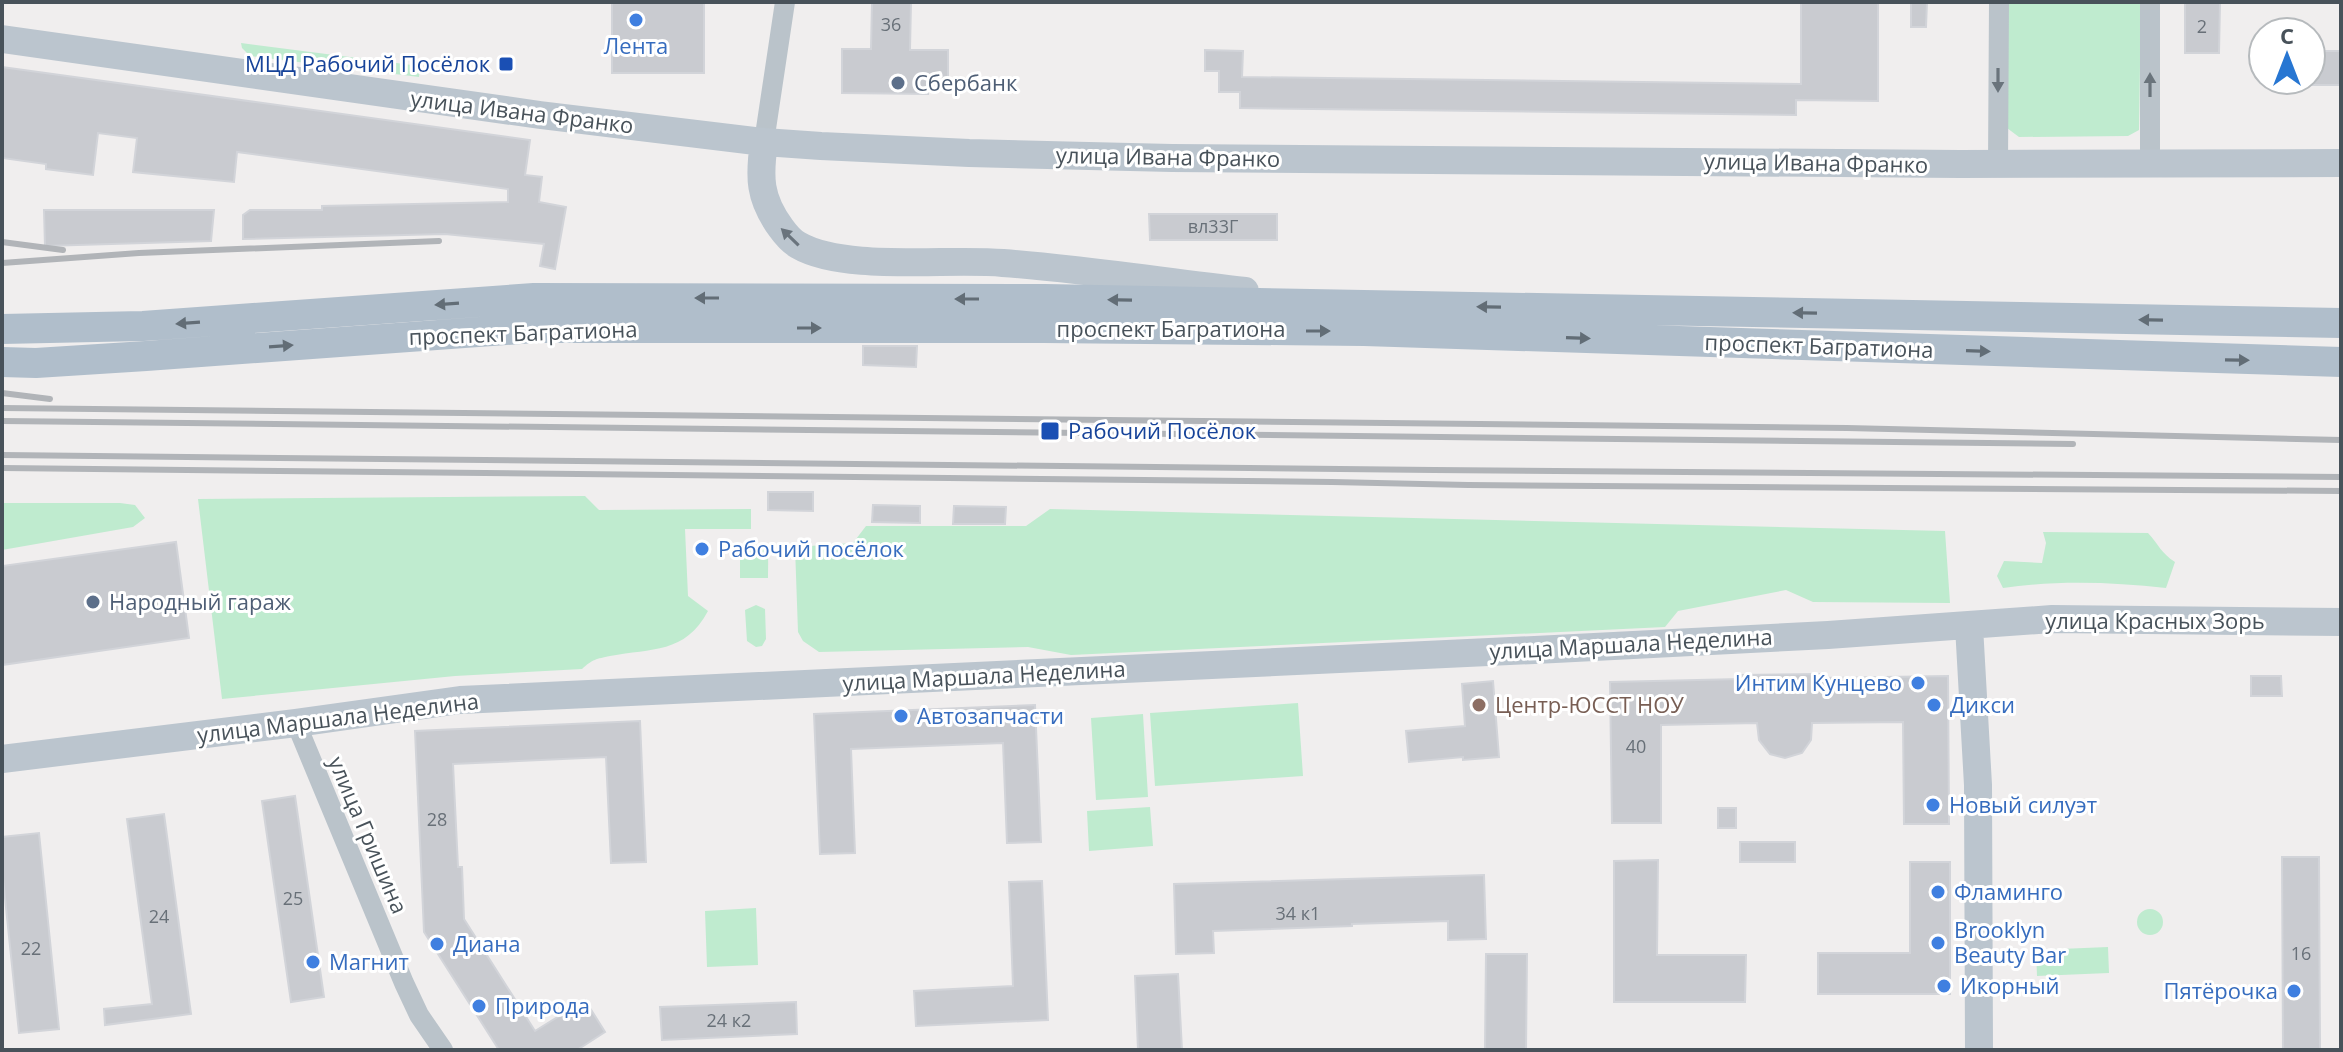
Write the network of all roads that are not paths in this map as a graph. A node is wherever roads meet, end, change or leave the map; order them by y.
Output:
1 (785, 2) edge
2 (1999, 2) edge
3 (2150, 2) edge
4 (2, 39) edge
5 (764, 142) junction
6 (2150, 163) junction
7 (2341, 163) edge
8 (1998, 164) junction
9 (1366, 304) junction
10 (1044, 314) junction
11 (2341, 323) edge
12 (2, 329) edge
13 (2341, 362) edge
14 (2, 364) edge
15 (2341, 622) edge
16 (1969, 626) junction
17 (296, 723) junction
18 (2, 759) edge
19 (443, 1050) edge
20 (1979, 1050) edge

1 - 5 street
2 -> 8 street
6 -> 3 street
4 - 5 street, улица Ивана Франко
5 - 8 street, улица Ивана Франко
9 -> 5 street
6 - 7 street, улица Ивана Франко
6 - 8 street, улица Ивана Франко
9 -> 10 main road, проспект Багратиона
11 -> 9 main road, проспект Багратиона
10 -> 12 main road, проспект Багратиона
10 -> 13 main road, проспект Багратиона
14 -> 10 main road, проспект Багратиона
15 - 16 street, улица Красных Зорь
16 - 17 street, улица Маршала Неделина
16 - 20 street
17 - 18 street, улица Маршала Неделина
17 - 19 street, улица Гришина

